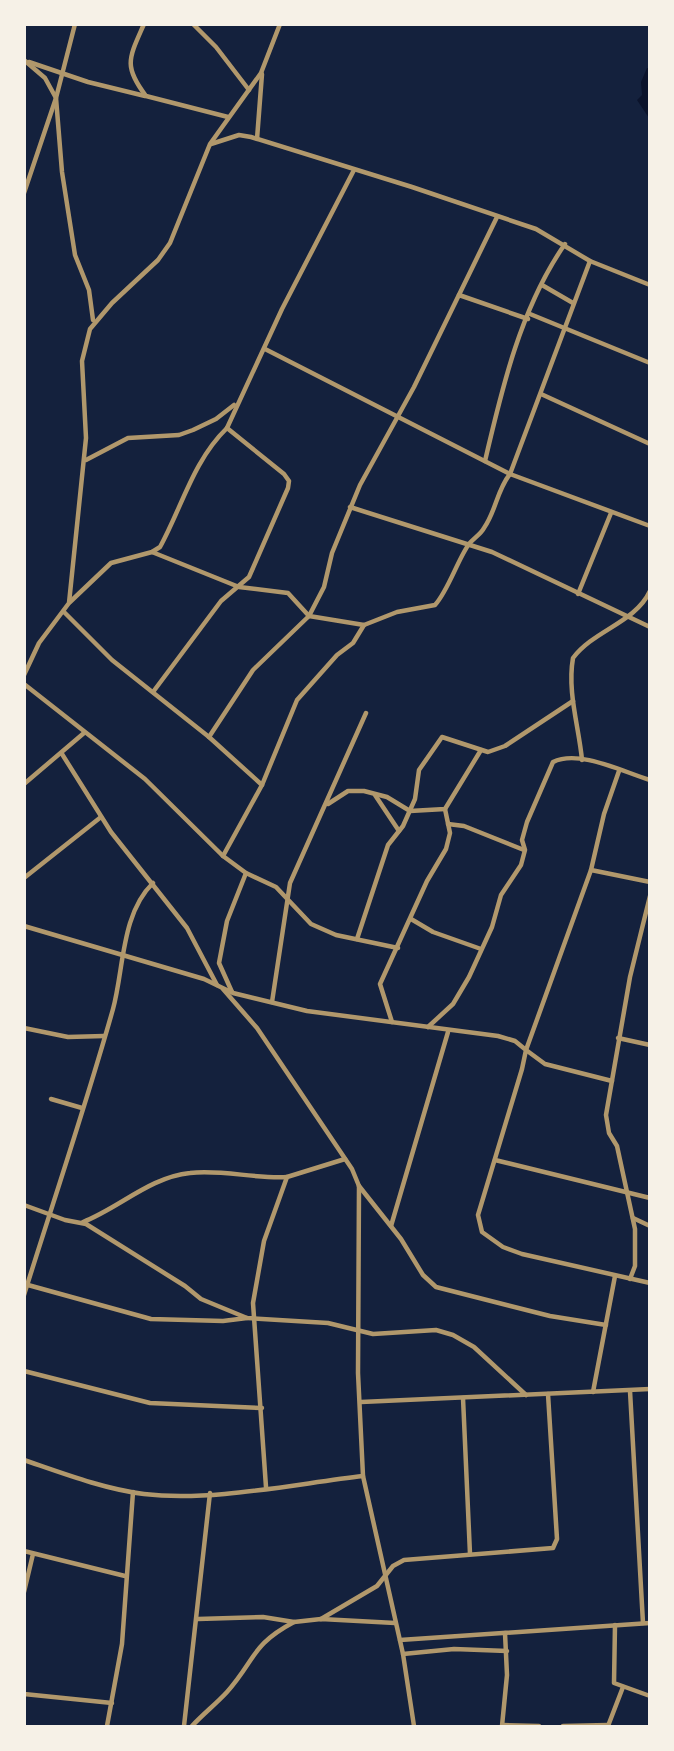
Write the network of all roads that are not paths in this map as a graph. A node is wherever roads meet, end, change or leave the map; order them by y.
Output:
1 (75, 24) edge
2 (144, 24) edge
3 (193, 24) edge
4 (280, 24) edge
5 (25, 60) edge
6 (61, 73) junction
7 (261, 74) junction
8 (249, 90) junction
9 (146, 96) junction
10 (56, 98) junction
11 (228, 117) junction
12 (257, 139) junction
13 (210, 144) junction
14 (354, 170) junction
15 (24, 193) edge
16 (497, 218) junction
17 (565, 244) junction
18 (590, 261) junction
19 (541, 285) junction
20 (649, 285) edge
21 (459, 295) junction
22 (573, 303) junction
23 (529, 316) junction
24 (93, 321) junction
25 (566, 331) junction
26 (265, 349) junction
27 (649, 363) edge
28 (541, 394) junction
29 (236, 403) junction
30 (396, 417) junction
31 (227, 428) junction
32 (649, 444) edge
33 (85, 460) junction
34 (485, 461) junction
35 (510, 474) junction
36 (350, 507) junction
37 (611, 513) junction
38 (649, 526) edge
39 (468, 546) junction
40 (152, 552) junction
41 (239, 587) junction
42 (649, 591) edge
43 (578, 594) junction
44 (69, 603) junction
45 (64, 612) junction
46 (309, 616) junction
47 (628, 617) junction
48 (364, 625) junction
49 (649, 627) edge
50 (25, 674) edge
51 (24, 682) edge
52 (153, 692) junction
53 (573, 701) junction
54 (366, 713) dead end
55 (84, 733) junction
56 (209, 737) junction
57 (481, 750) junction
58 (62, 754) junction
59 (582, 760) junction
60 (619, 771) junction
61 (649, 780) edge
62 (24, 784) edge
63 (262, 785) junction
64 (375, 794) junction
65 (324, 808) junction
66 (445, 809) junction
67 (410, 811) junction
68 (101, 817) junction
69 (448, 824) junction
70 (400, 832) junction
71 (525, 850) junction
72 (223, 856) junction
73 (591, 870) junction
74 (246, 873) junction
75 (24, 878) edge
76 (649, 882) edge
77 (153, 883) junction
78 (286, 896) junction
79 (649, 896) edge
80 (647, 916) edge
81 (411, 919) junction
82 (24, 926) edge
83 (357, 939) junction
84 (398, 948) junction
85 (481, 949) junction
86 (123, 953) junction
87 (220, 987) junction
88 (233, 993) junction
89 (272, 1002) junction
90 (392, 1022) junction
91 (24, 1028) edge
92 (428, 1028) junction
93 (448, 1032) junction
94 (104, 1036) junction
95 (618, 1038) junction
96 (649, 1045) edge
97 (526, 1051) junction
98 (612, 1081) junction
99 (51, 1099) dead end
100 (82, 1108) junction
101 (345, 1158) junction
102 (495, 1160) junction
103 (286, 1177) junction
104 (359, 1186) junction
105 (626, 1192) junction
106 (649, 1198) edge
107 (24, 1205) edge
108 (50, 1215) junction
109 (633, 1217) junction
110 (83, 1222) junction
111 (649, 1226) edge
112 (391, 1227) junction
113 (615, 1276) junction
114 (629, 1279) junction
115 (649, 1283) edge
116 (28, 1285) junction
117 (24, 1295) edge
118 (247, 1318) junction
119 (256, 1319) junction
120 (606, 1325) junction
121 (358, 1332) junction
122 (24, 1371) edge
123 (649, 1389) edge
124 (630, 1391) junction
125 (593, 1392) junction
126 (548, 1394) junction
127 (526, 1395) junction
128 (463, 1398) junction
129 (361, 1402) junction
130 (262, 1408) junction
131 (24, 1460) edge
132 (363, 1476) junction
133 (266, 1487) junction
134 (133, 1492) junction
135 (210, 1493) junction
136 (24, 1551) edge
137 (33, 1554) junction
138 (470, 1554) junction
139 (125, 1576) junction
140 (384, 1580) junction
141 (24, 1591) edge
142 (197, 1619) junction
143 (321, 1619) junction
144 (294, 1622) junction
145 (396, 1623) junction
146 (643, 1623) junction
147 (649, 1623) edge
148 (615, 1625) junction
149 (505, 1633) junction
150 (400, 1640) junction
151 (507, 1651) junction
152 (403, 1654) junction
153 (622, 1687) junction
154 (24, 1693) edge
155 (649, 1696) edge
156 (112, 1703) junction
157 (502, 1726) edge
158 (608, 1726) edge
159 (107, 1727) edge
160 (184, 1727) edge
161 (192, 1727) edge
162 (414, 1727) edge
163 (540, 1727) edge
164 (563, 1727) edge

1 - 6 street
2 - 9 street
3 - 8 street
4 - 7 street
5 - 6 street
5 - 10 street
6 - 9 street
6 - 10 street
7 - 8 street
7 - 12 street
8 - 11 street
9 - 11 street
10 - 15 street
10 - 24 street
11 - 13 street
12 - 13 street
12 - 14 street
13 - 24 street
14 - 16 street
14 - 26 street
16 - 17 street
16 - 21 street
17 - 18 street
17 - 19 street
18 - 20 street
18 - 22 street
19 - 22 street
19 - 23 street
21 - 23 street
21 - 30 street
22 - 25 street
23 - 25 street
23 - 34 street
24 - 33 street
25 - 27 street
25 - 28 street
26 - 29 street
26 - 30 street
28 - 32 street
28 - 35 street
29 - 31 street
29 - 33 street
30 - 34 street
30 - 36 street
31 - 40 street
31 - 41 street
33 - 44 street
34 - 35 street
35 - 37 street
35 - 39 street
36 - 39 street
36 - 46 street
37 - 38 street
37 - 43 street
39 - 43 street
39 - 48 street
40 - 41 street
40 - 44 street
41 - 46 street
41 - 52 street
42 - 47 street
43 - 47 street
44 - 45 street
45 - 50 street
45 - 52 street
46 - 48 street
46 - 56 street
47 - 49 street
47 - 53 street
48 - 63 street
50 - 51 street
51 - 55 street
52 - 56 street
53 - 57 street
53 - 59 street
54 - 65 street
55 - 58 street
55 - 72 street
56 - 63 street
57 - 66 street
57 - 67 street
58 - 62 street
58 - 68 street
59 - 60 street
59 - 71 street
60 - 61 street
60 - 73 street
63 - 72 street
64 - 65 street
64 - 67 street
64 - 70 street
65 - 78 street
66 - 67 street
66 - 69 street
67 - 70 street
68 - 75 street
68 - 77 street
69 - 71 street
69 - 81 street
70 - 83 street
71 - 85 street
72 - 74 street
73 - 76 street
73 - 97 street
74 - 78 street
74 - 88 street
77 - 86 street
77 - 87 street
78 - 83 street
78 - 89 street
79 - 80 street
80 - 95 street
81 - 84 street
81 - 85 street
82 - 86 street
83 - 84 street
84 - 90 street
85 - 92 street
86 - 87 street
86 - 94 street
87 - 88 street
87 - 101 street
88 - 89 street
89 - 90 street
90 - 92 street
91 - 94 street
92 - 93 street
93 - 97 street
93 - 112 street
94 - 100 street
95 - 96 street
95 - 98 street
97 - 98 street
97 - 102 street
98 - 105 street
99 - 100 street
100 - 108 street
101 - 103 street
101 - 104 street
102 - 105 street
102 - 113 street
103 - 110 street
103 - 119 street
104 - 112 street
104 - 121 street
105 - 106 street
105 - 109 street
107 - 108 street
108 - 110 street
108 - 116 street
109 - 111 street
109 - 114 street
110 - 118 street
112 - 120 street
113 - 114 street
113 - 120 street
114 - 115 street
116 - 117 street
116 - 118 street
118 - 119 street
119 - 121 street
119 - 130 street
120 - 125 street
121 - 127 street
121 - 129 street
122 - 130 street
123 - 124 street
124 - 125 street
124 - 146 street
125 - 126 street
126 - 127 street
126 - 138 street
127 - 128 street
128 - 129 street
128 - 138 street
129 - 132 street
130 - 133 street
131 - 134 street
132 - 133 street
132 - 140 street
133 - 135 street
134 - 135 street
134 - 139 street
135 - 142 street
136 - 137 street
137 - 139 street
137 - 141 street
138 - 140 street
139 - 156 street
140 - 143 street
140 - 145 street
142 - 144 street
142 - 160 street
143 - 144 street
143 - 145 street
144 - 161 street
145 - 150 street
146 - 147 street
146 - 148 street
148 - 149 street
148 - 153 street
149 - 150 street
149 - 151 street
150 - 152 street
151 - 152 street
151 - 157 street
152 - 162 street
153 - 155 street
153 - 158 street
154 - 156 street
156 - 159 street
157 - 163 street
158 - 164 street

